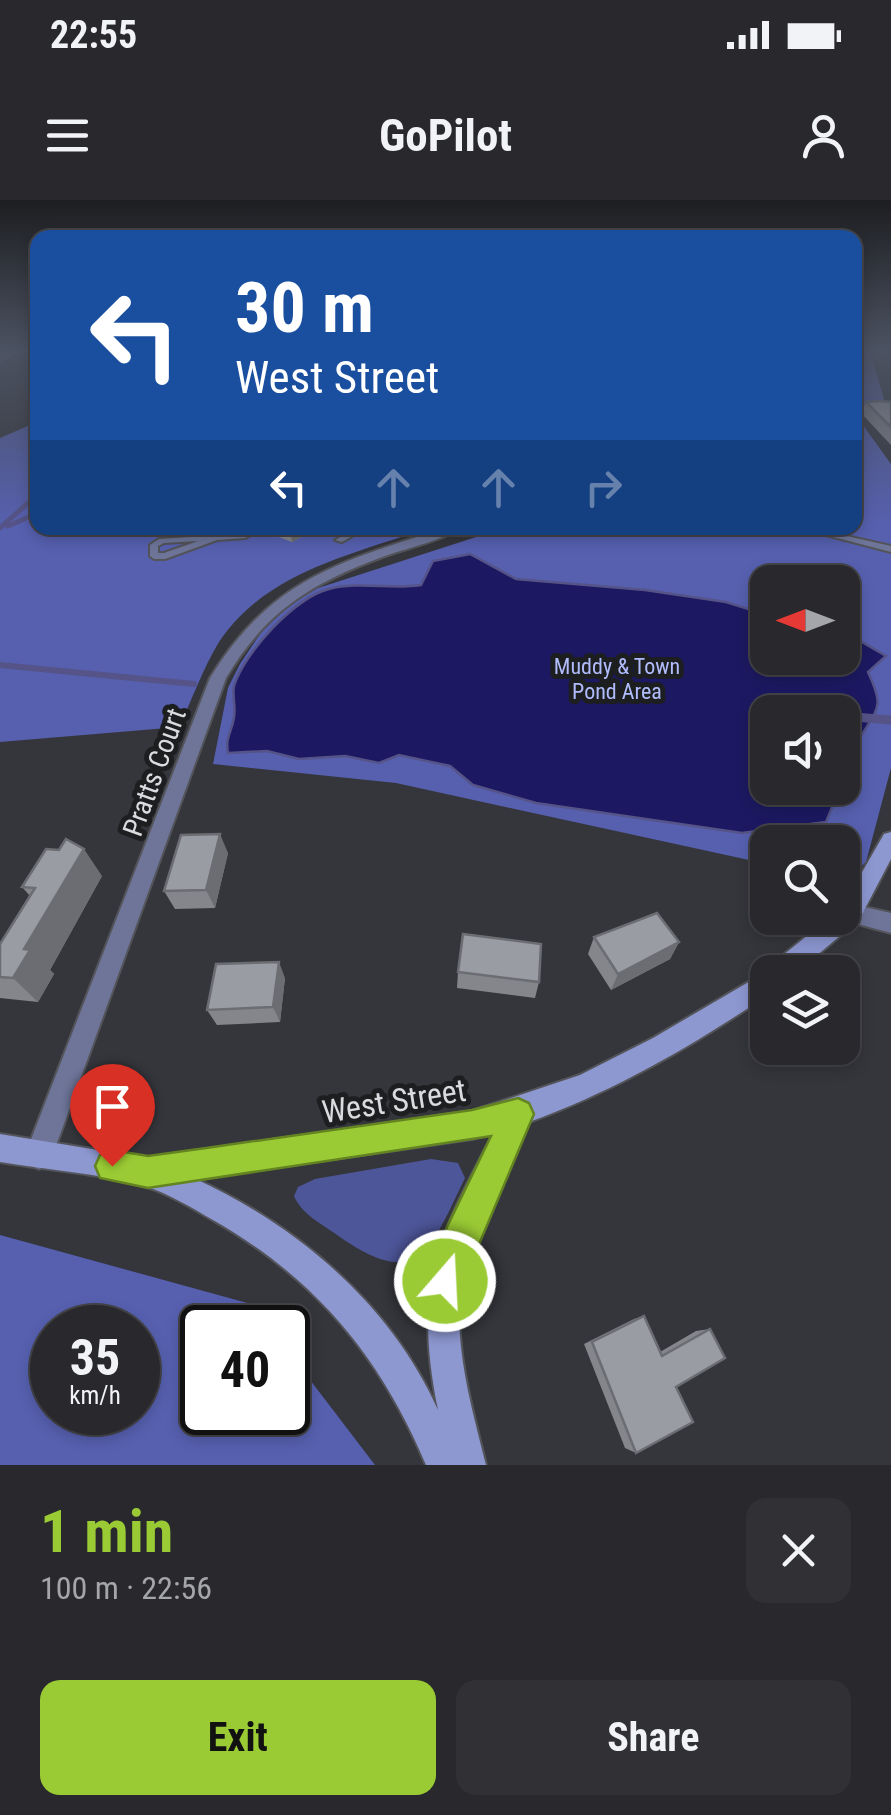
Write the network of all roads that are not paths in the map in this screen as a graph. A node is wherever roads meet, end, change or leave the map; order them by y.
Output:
1 (244, 535) edge
2 (349, 535) edge
3 (436, 535) edge
4 (832, 535) edge
5 (215, 538) junction
6 (339, 540) dead end
7 (891, 549) edge
8 (891, 840) edge
9 (860, 897) edge
10 (860, 916) edge
11 (891, 923) edge
12 (825, 935) edge
13 (801, 955) edge
14 (750, 993) edge
15 (518, 1114) junction
16 (0, 1148) edge
17 (39, 1155) junction
18 (148, 1172) junction
19 (444, 1465) edge
20 (468, 1465) edge

1 - 5 lane
2 - 6 lane
3 - 17 street, Pratts Court
4 - 7 lane
5 - 5 lane
8 - 9 street
10 - 11 street
12 - 13 street
14 - 15 street, West Street
15 - 18 street, West Street
15 - 20 street
16 - 17 street, West Street
17 - 18 street, West Street
18 - 19 street

